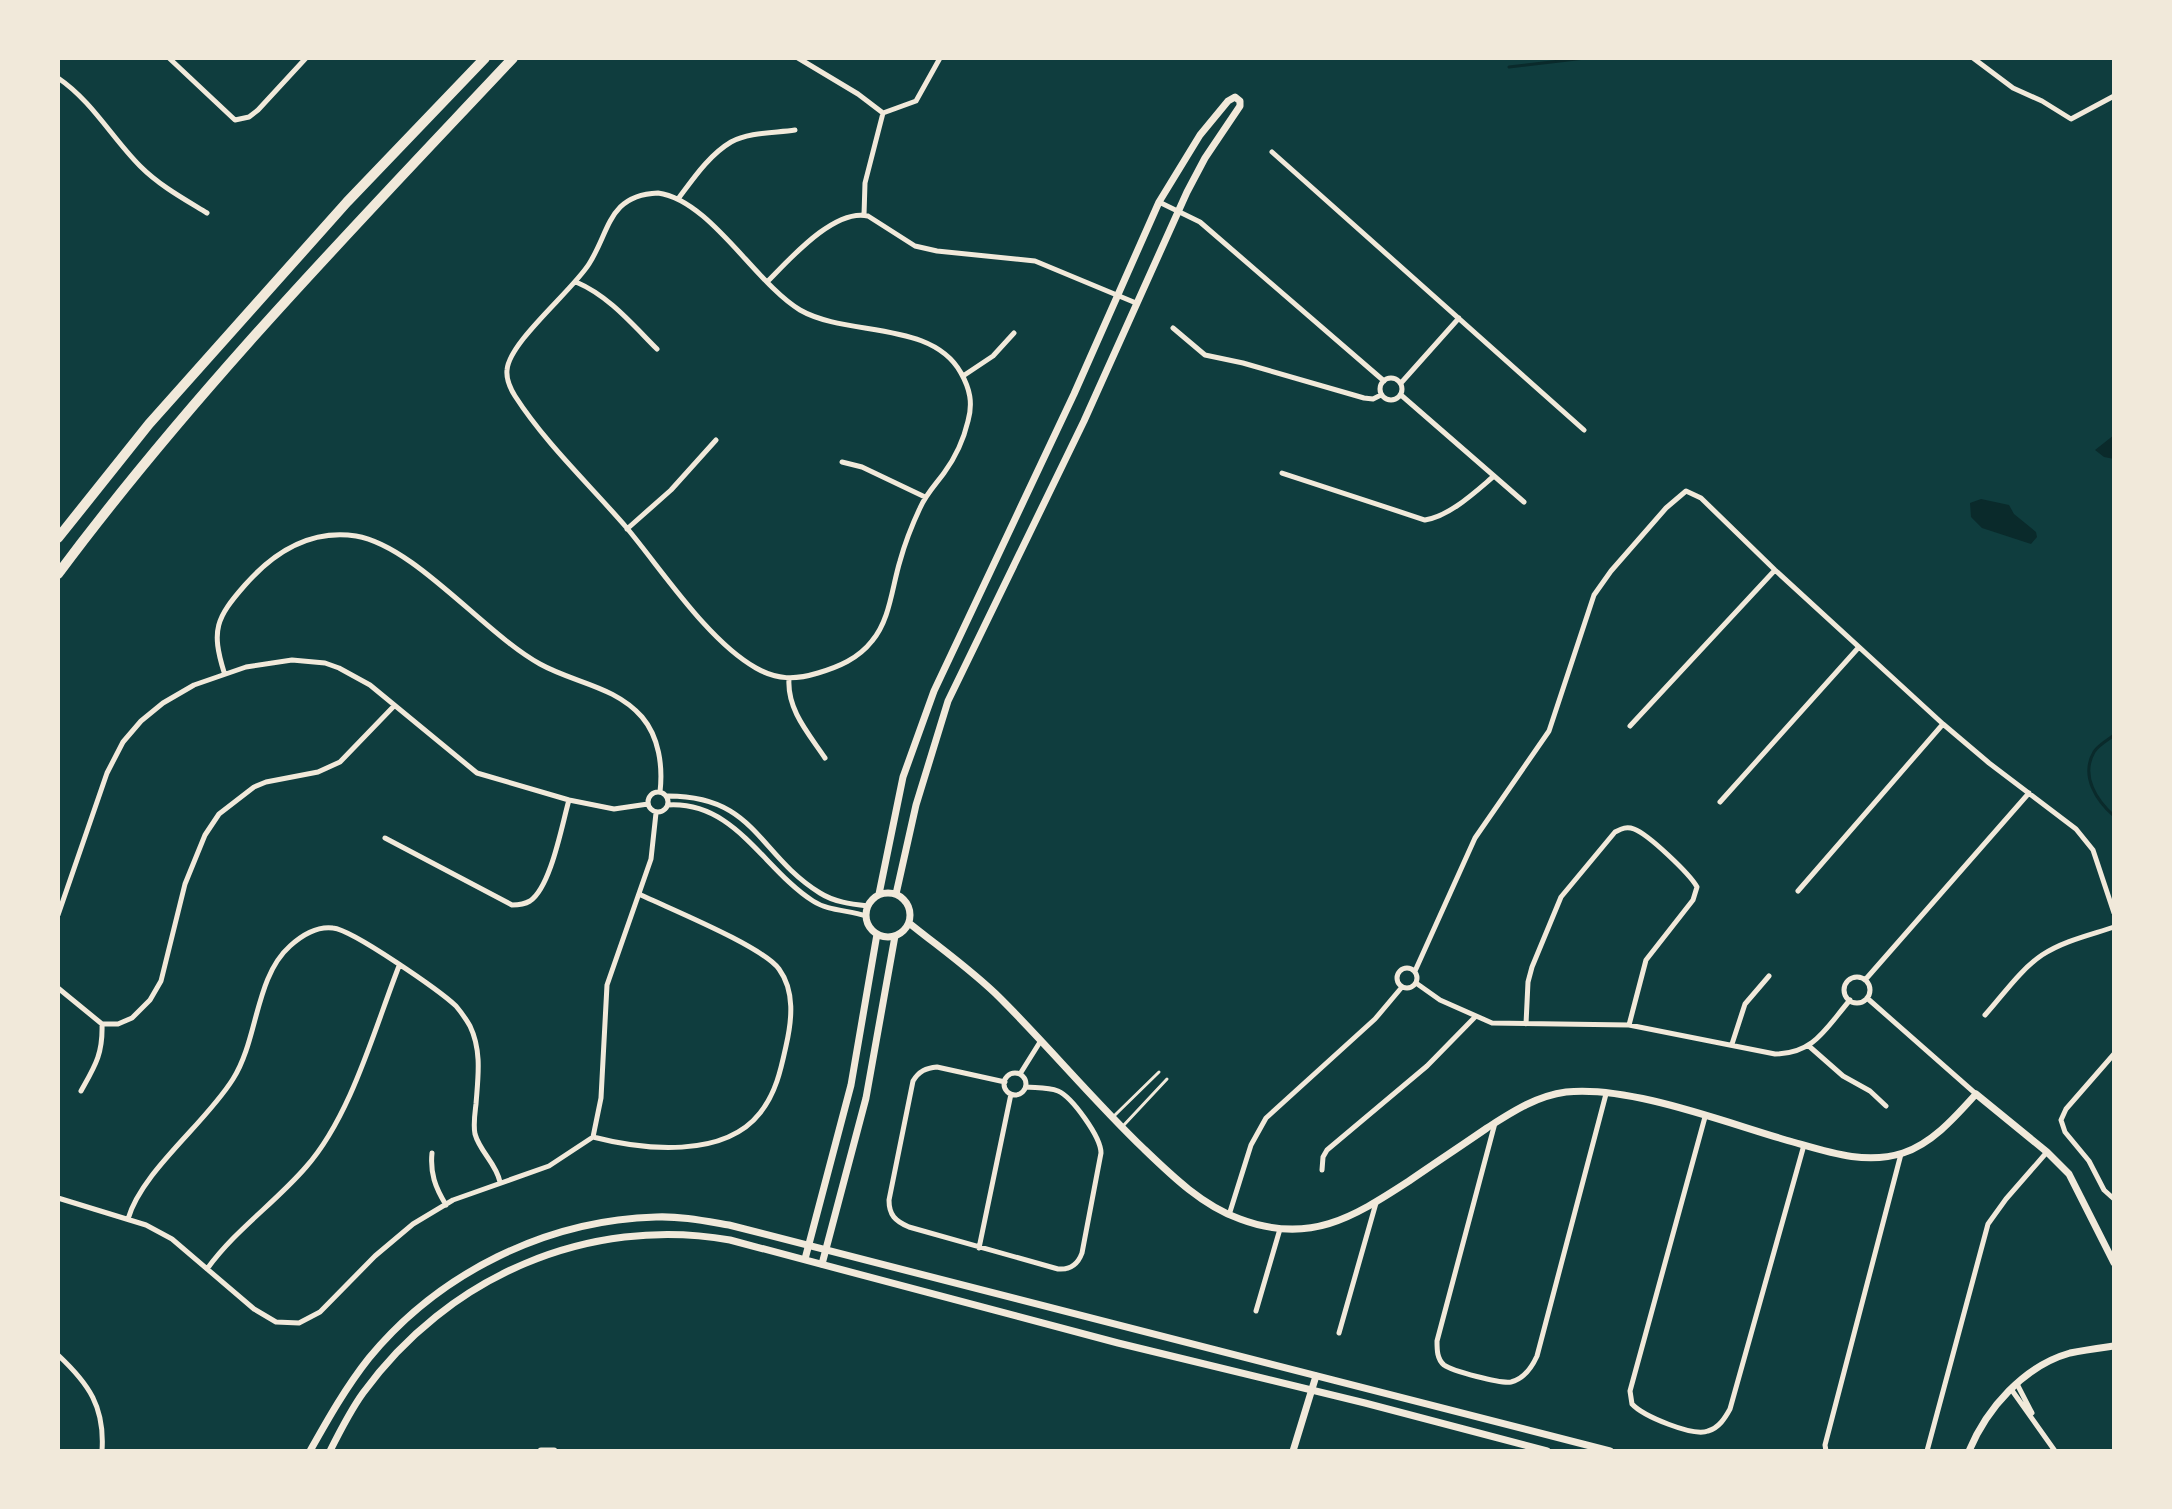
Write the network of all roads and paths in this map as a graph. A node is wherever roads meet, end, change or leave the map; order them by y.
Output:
1 (169, 58) edge
2 (306, 58) edge
3 (485, 58) edge
4 (513, 58) edge
5 (798, 58) edge
6 (940, 58) edge
7 (1973, 58) edge
8 (58, 78) edge
9 (2114, 96) edge
10 (883, 113) junction
11 (795, 130) dead end
12 (1272, 152) dead end
13 (678, 199) junction
14 (1159, 202) junction
15 (1179, 211) junction
16 (207, 213) dead end
17 (864, 215) junction
18 (576, 282) junction
19 (767, 282) junction
20 (1117, 296) junction
21 (1136, 303) junction
22 (1459, 318) junction
23 (1173, 328) dead end
24 (1014, 333) dead end
25 (657, 349) dead end
26 (963, 376) junction
27 (1384, 381) junction
28 (1401, 383) junction
29 (1381, 395) junction
30 (1401, 395) junction
31 (1584, 430) dead end
32 (716, 440) dead end
33 (842, 462) dead end
34 (1282, 473) dead end
35 (1494, 476) junction
36 (925, 497) junction
37 (1524, 502) dead end
38 (627, 529) junction
39 (58, 538) edge
40 (1775, 570) junction
41 (58, 574) edge
42 (1859, 647) junction
43 (224, 672) junction
44 (789, 679) junction
45 (394, 706) junction
46 (1943, 724) junction
47 (1630, 726) dead end
48 (825, 758) dead end
49 (660, 792) junction
50 (2029, 793) junction
51 (666, 796) junction
52 (569, 800) junction
53 (1720, 802) dead end
54 (648, 804) junction
55 (668, 805) junction
56 (656, 813) junction
57 (385, 838) dead end
58 (1798, 891) dead end
59 (639, 894) junction
60 (879, 894) junction
61 (896, 894) junction
62 (868, 906) junction
63 (2114, 913) edge
64 (58, 915) edge
65 (866, 916) junction
66 (909, 923) junction
67 (2114, 927) edge
68 (877, 934) junction
69 (895, 936) junction
70 (399, 966) junction
71 (1415, 971) junction
72 (1769, 976) dead end
73 (1865, 980) junction
74 (1416, 983) junction
75 (1402, 987) junction
76 (58, 988) edge
77 (1867, 998) junction
78 (1850, 1000) junction
79 (1985, 1015) dead end
80 (1475, 1017) junction
81 (102, 1024) junction
82 (1526, 1024) junction
83 (1629, 1025) junction
84 (1040, 1042) junction
85 (1732, 1044) junction
86 (1810, 1047) junction
87 (2114, 1054) edge
88 (1159, 1072) dead end
89 (1020, 1074) junction
90 (1167, 1079) dead end
91 (1005, 1082) junction
92 (1026, 1087) junction
93 (81, 1091) dead end
94 (1011, 1094) junction
95 (1606, 1094) junction
96 (1976, 1094) junction
97 (1886, 1106) dead end
98 (1705, 1117) junction
99 (1112, 1118) junction
100 (1495, 1123) junction
101 (1121, 1128) junction
102 (593, 1137) junction
103 (1804, 1145) junction
104 (2047, 1152) junction
105 (432, 1153) dead end
106 (1901, 1154) junction
107 (1322, 1170) dead end
108 (500, 1182) junction
109 (58, 1198) edge
110 (2114, 1199) edge
111 (1376, 1203) junction
112 (446, 1205) junction
113 (1229, 1215) junction
114 (128, 1219) junction
115 (1280, 1229) junction
116 (809, 1245) junction
117 (979, 1248) junction
118 (826, 1249) junction
119 (805, 1259) junction
120 (2114, 1263) edge
121 (822, 1264) junction
122 (207, 1269) junction
123 (1256, 1311) dead end
124 (1339, 1333) dead end
125 (2114, 1346) edge
126 (58, 1355) edge
127 (1316, 1376) junction
128 (2014, 1387) junction
129 (1312, 1391) junction
130 (102, 1451) edge
131 (310, 1451) edge
132 (330, 1451) edge
133 (541, 1451) edge
134 (554, 1451) edge
135 (1293, 1451) edge
136 (1547, 1451) edge
137 (1610, 1451) edge
138 (1826, 1451) edge
139 (1927, 1451) edge
140 (1969, 1451) edge
141 (2055, 1451) edge

1 - 2 street
3 - 39 highway
4 - 41 highway
5 - 10 street
6 - 10 street
7 - 9 street
8 - 16 street
10 - 17 street
11 - 13 street
12 - 22 street
13 - 18 street
13 - 19 street
14 - 15 street
14 - 15 street
14 - 20 street
15 - 21 street
15 - 27 street
17 - 19 street
17 - 20 street
18 - 25 street
18 - 38 street
19 - 26 street
20 - 21 street
20 - 60 street
21 - 61 street
22 - 28 street
22 - 31 street
23 - 29 street
24 - 26 street
26 - 36 street
27 - 28 street
27 - 29 street
28 - 30 street
29 - 30 street
30 - 35 street
32 - 38 street
33 - 36 street
34 - 35 street
35 - 37 street
36 - 44 street
38 - 44 street
40 - 42 street
40 - 47 street
40 - 71 street
42 - 46 street
42 - 53 street
43 - 45 street
43 - 49 street
43 - 64 street
44 - 48 street
45 - 52 street
45 - 81 street
46 - 50 street
46 - 58 street
49 - 51 street
49 - 54 street
50 - 63 street
50 - 73 street
51 - 55 street
51 - 62 street
52 - 54 street
52 - 57 street
54 - 56 street
55 - 56 street
55 - 65 street
56 - 59 street
59 - 102 street
59 - 102 street
60 - 61 street
60 - 62 street
61 - 66 street
62 - 65 street
65 - 68 street
66 - 69 street
66 - 84 street
67 - 79 street
68 - 69 street
68 - 116 street
69 - 118 street
70 - 108 street
70 - 114 street
70 - 122 street
71 - 74 street
71 - 75 street
72 - 85 street
73 - 77 street
73 - 78 street
74 - 75 street
74 - 80 street
75 - 113 street
76 - 81 street
77 - 78 street
77 - 96 street
78 - 86 street
80 - 82 street
80 - 107 street
81 - 93 street
82 - 83 street
82 - 83 street
83 - 85 street
84 - 89 street
84 - 99 street
85 - 86 street
86 - 97 street
87 - 110 street
88 - 99 lane
89 - 91 street
89 - 92 street
90 - 101 lane
91 - 94 street
91 - 117 street
92 - 94 street
92 - 117 street
94 - 117 street
95 - 98 street
95 - 100 street
95 - 100 street
96 - 104 street
96 - 106 street
98 - 103 street
98 - 103 street
99 - 101 street
100 - 111 street
101 - 113 street
102 - 108 street
103 - 106 street
104 - 120 street
104 - 139 street
105 - 112 street
106 - 138 street
108 - 112 street
109 - 114 street
111 - 115 street
111 - 124 street
112 - 122 street
113 - 115 street
114 - 122 street
115 - 123 street
116 - 118 street
116 - 119 street
116 - 131 street
118 - 121 street
118 - 127 street
119 - 121 street
119 - 132 street
121 - 129 street
125 - 128 street
126 - 130 street
127 - 129 street
127 - 137 street
128 - 140 street
128 - 141 street
129 - 135 street
129 - 136 street
133 - 134 street

